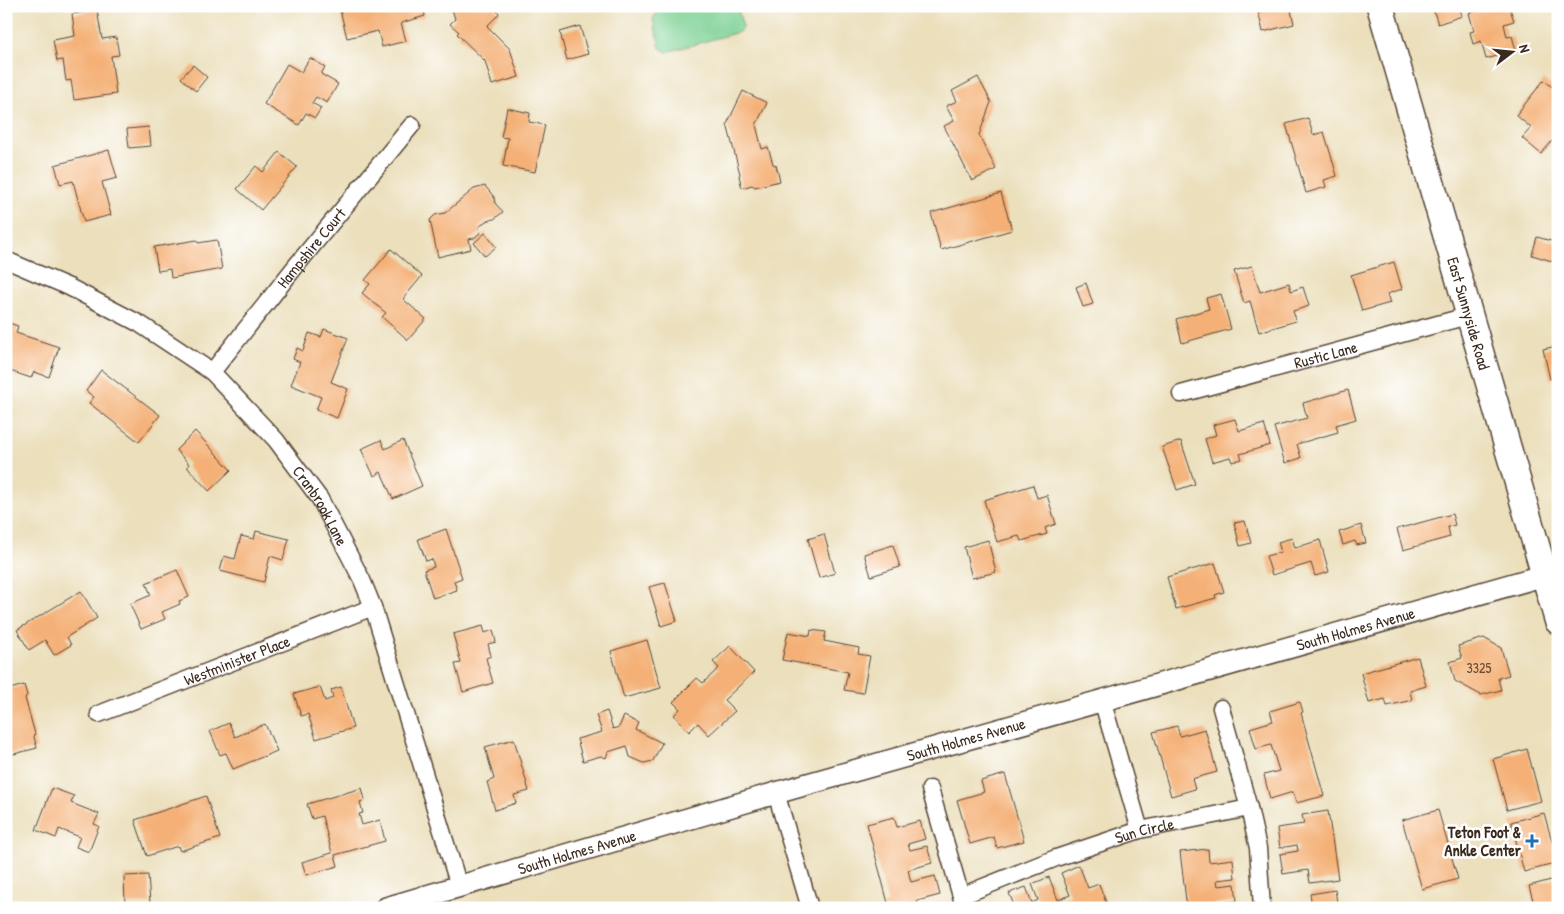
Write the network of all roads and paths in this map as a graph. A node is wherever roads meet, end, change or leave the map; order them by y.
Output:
1 (1380, 6) edge
2 (412, 125) dead end
3 (6, 260) edge
4 (1470, 315) junction
5 (212, 372) junction
6 (1181, 394) dead end
7 (1545, 575) junction
8 (373, 607) junction
9 (1558, 621) edge
10 (1102, 700) junction
11 (1221, 708) dead end
12 (99, 714) dead end
13 (930, 789) dead end
14 (776, 793) junction
15 (1249, 808) junction
16 (1140, 830) junction
17 (459, 886) junction
18 (964, 902) edge
19 (386, 908) edge
20 (810, 908) edge
21 (1262, 908) edge

1 - 4 main road, East Sunnyside Road
2 - 5 street, Hampshire Court
3 - 5 street, Cranbrook Lane
4 - 6 street, Rustic Lane
4 - 7 main road, East Sunnyside Road
5 - 8 street, Cranbrook Lane
7 - 9 main road, East Sunnyside Road
7 - 10 street, South Holmes Avenue
8 - 12 street, Westminister Place
8 - 17 street, Cranbrook Lane
10 - 14 street, South Holmes Avenue
10 - 16 street
11 - 15 street
13 - 18 street
14 - 17 street, South Holmes Avenue
14 - 20 street
15 - 16 street, Sun Circle
15 - 21 street
16 - 18 street, Sun Circle
17 - 19 street, South Holmes Avenue

